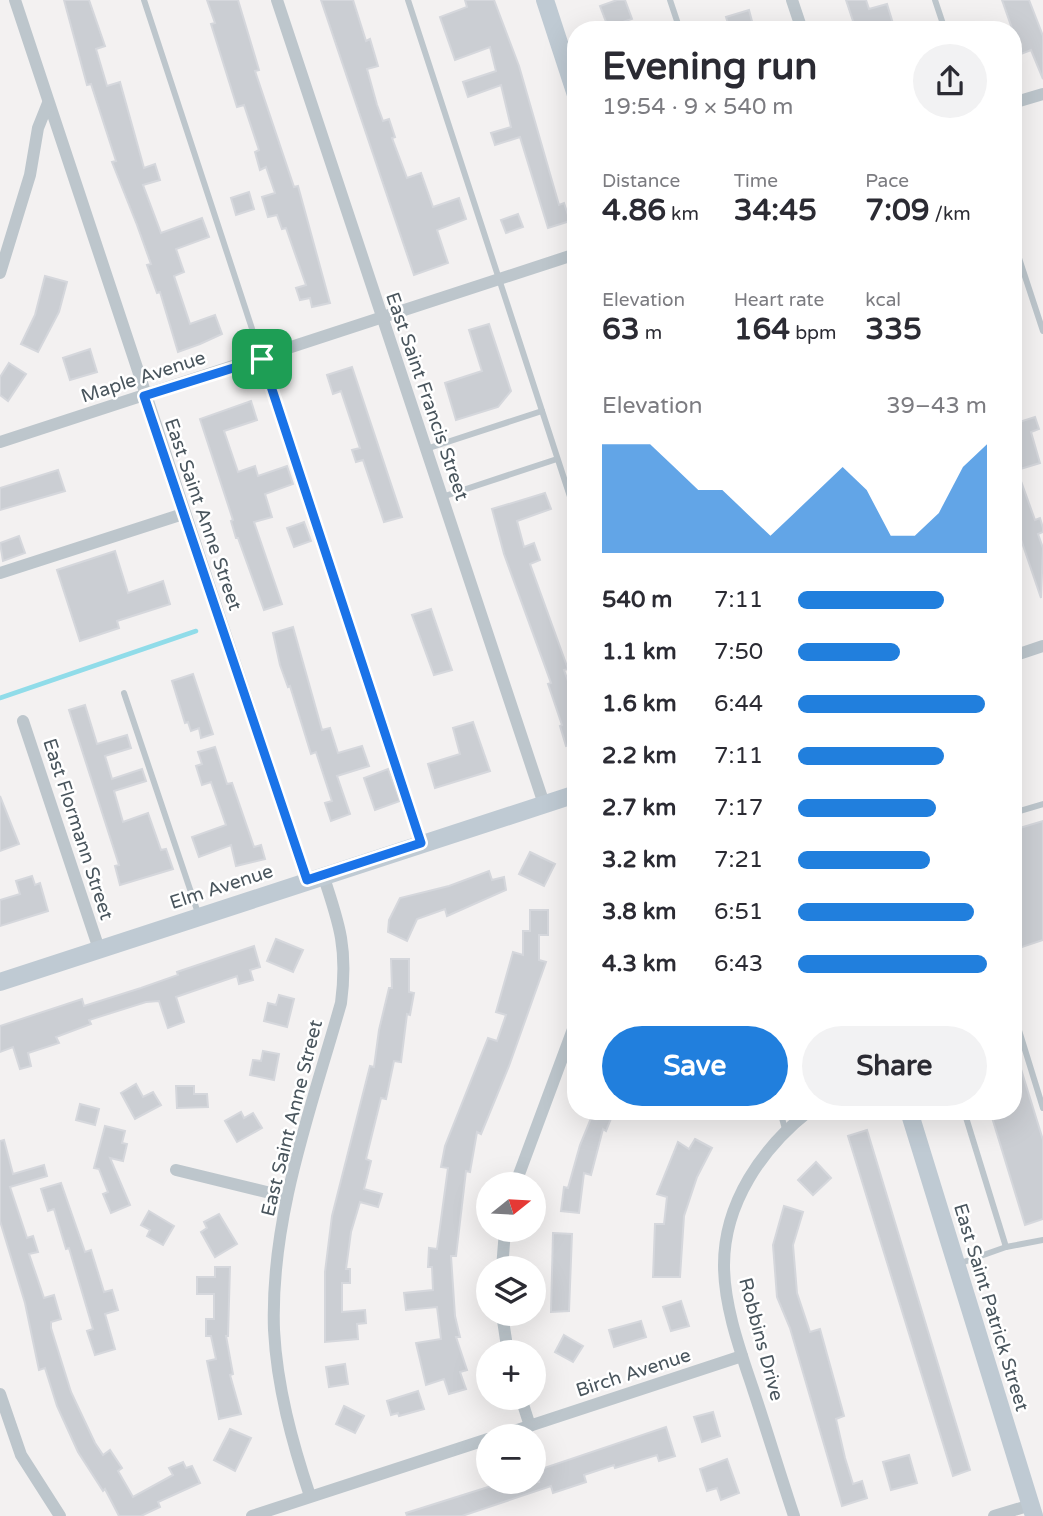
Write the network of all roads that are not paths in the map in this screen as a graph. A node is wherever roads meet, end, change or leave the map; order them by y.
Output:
1 (15, 0) edge
2 (144, 0) edge
3 (277, 0) edge
4 (408, 0) edge
5 (545, 0) edge
6 (670, 0) edge
7 (792, 0) edge
8 (935, 0) edge
9 (677, 21) edge
10 (799, 21) edge
11 (942, 21) edge
12 (567, 67) edge
13 (1043, 94) edge
14 (1022, 100) edge
15 (48, 103) junction
16 (567, 257) edge
17 (1022, 267) edge
18 (0, 273) edge
19 (499, 279) junction
20 (381, 317) junction
21 (1043, 331) edge
22 (262, 359) junction
23 (144, 396) junction
24 (542, 411) junction
25 (0, 442) edge
26 (426, 449) junction
27 (557, 459) junction
28 (567, 488) edge
29 (442, 497) junction
30 (183, 514) junction
31 (0, 573) edge
32 (1043, 646) edge
33 (1022, 653) edge
34 (124, 693) dead end
35 (23, 721) dead end
36 (567, 801) edge
37 (544, 804) junction
38 (1043, 804) edge
39 (1022, 810) edge
40 (421, 843) junction
41 (315, 878) junction
42 (199, 916) junction
43 (99, 949) junction
44 (0, 982) edge
45 (1022, 1039) edge
46 (567, 1045) edge
47 (1043, 1108) edge
48 (782, 1120) edge
49 (797, 1120) edge
50 (912, 1120) edge
51 (967, 1120) edge
52 (785, 1129) junction
53 (176, 1170) dead end
54 (520, 1172) edge
55 (287, 1197) junction
56 (1043, 1240) edge
57 (1006, 1247) junction
58 (956, 1265) junction
59 (742, 1356) junction
60 (0, 1394) edge
61 (536, 1424) edge
62 (476, 1443) edge
63 (310, 1496) junction
64 (1033, 1510) edge
65 (60, 1516) edge
66 (252, 1516) edge
67 (794, 1516) edge
68 (994, 1516) edge

1 - 15 street, East Saint Anne Street
2 - 22 lane
3 - 20 street, East Saint Francis Street
4 - 19 lane
5 - 12 street
6 - 9 lane
7 - 10 street
8 - 11 lane
13 - 14 street
15 - 18 street
15 - 23 street, East Saint Anne Street
16 - 19 street, Maple Avenue
17 - 21 lane
19 - 20 street, Maple Avenue
19 - 24 lane
20 - 22 street, Maple Avenue
20 - 26 street, East Saint Francis Street
22 - 23 street, Maple Avenue
22 - 40 lane
23 - 25 street, Maple Avenue
23 - 30 street, East Saint Anne Street
24 - 26 lane
24 - 27 lane
26 - 29 street, East Saint Francis Street
27 - 28 lane
27 - 29 lane
29 - 37 street, East Saint Francis Street
30 - 31 street
30 - 41 street, East Saint Anne Street
32 - 33 street
34 - 42 lane
35 - 43 street, East Flormann Street
36 - 37 street, Elm Avenue
37 - 40 street, Elm Avenue
38 - 39 lane
40 - 41 street, Elm Avenue
41 - 42 street, Elm Avenue
41 - 55 street, East Saint Anne Street
42 - 43 street, Elm Avenue
43 - 44 street, Elm Avenue
45 - 47 lane
46 - 54 street
48 - 52 lane
49 - 52 street, Robbins Drive
50 - 58 street, East Saint Patrick Street
51 - 57 lane
52 - 59 street, Robbins Drive
53 - 55 street
55 - 63 street, East Saint Anne Street
56 - 57 lane
57 - 58 lane
58 - 64 street, East Saint Patrick Street
59 - 61 street, Birch Avenue
59 - 67 street, Robbins Drive
60 - 65 street
62 - 63 street
63 - 66 street
64 - 68 street

